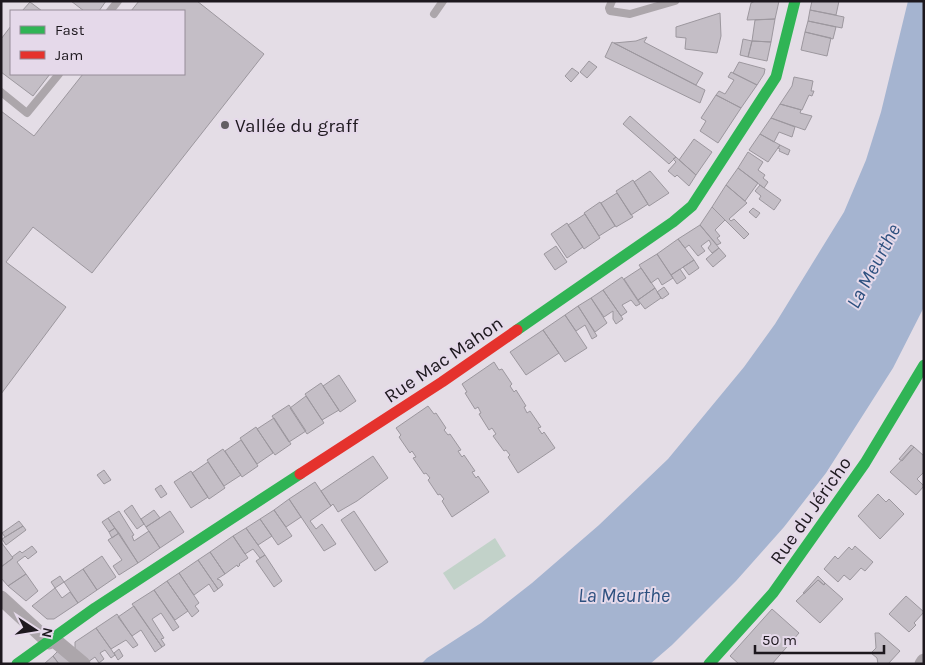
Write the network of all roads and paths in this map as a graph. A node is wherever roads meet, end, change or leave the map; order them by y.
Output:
1 (443, 1) edge
2 (612, 1) edge
3 (675, 1) edge
4 (795, 1) edge
5 (434, 14) dead end
6 (58, 75) edge
7 (1, 92) edge
8 (924, 365) edge
9 (1, 598) edge
10 (51, 640) junction
11 (17, 664) edge
12 (83, 664) edge
13 (709, 664) edge

1 - 5 lane
2 - 3 lane
4 - 10 street, Rue Mac Mahon
6 - 7 lane
8 - 13 street, Rue du Jéricho
9 - 10 street
10 - 11 street, Rue Mac Mahon
10 - 12 street

